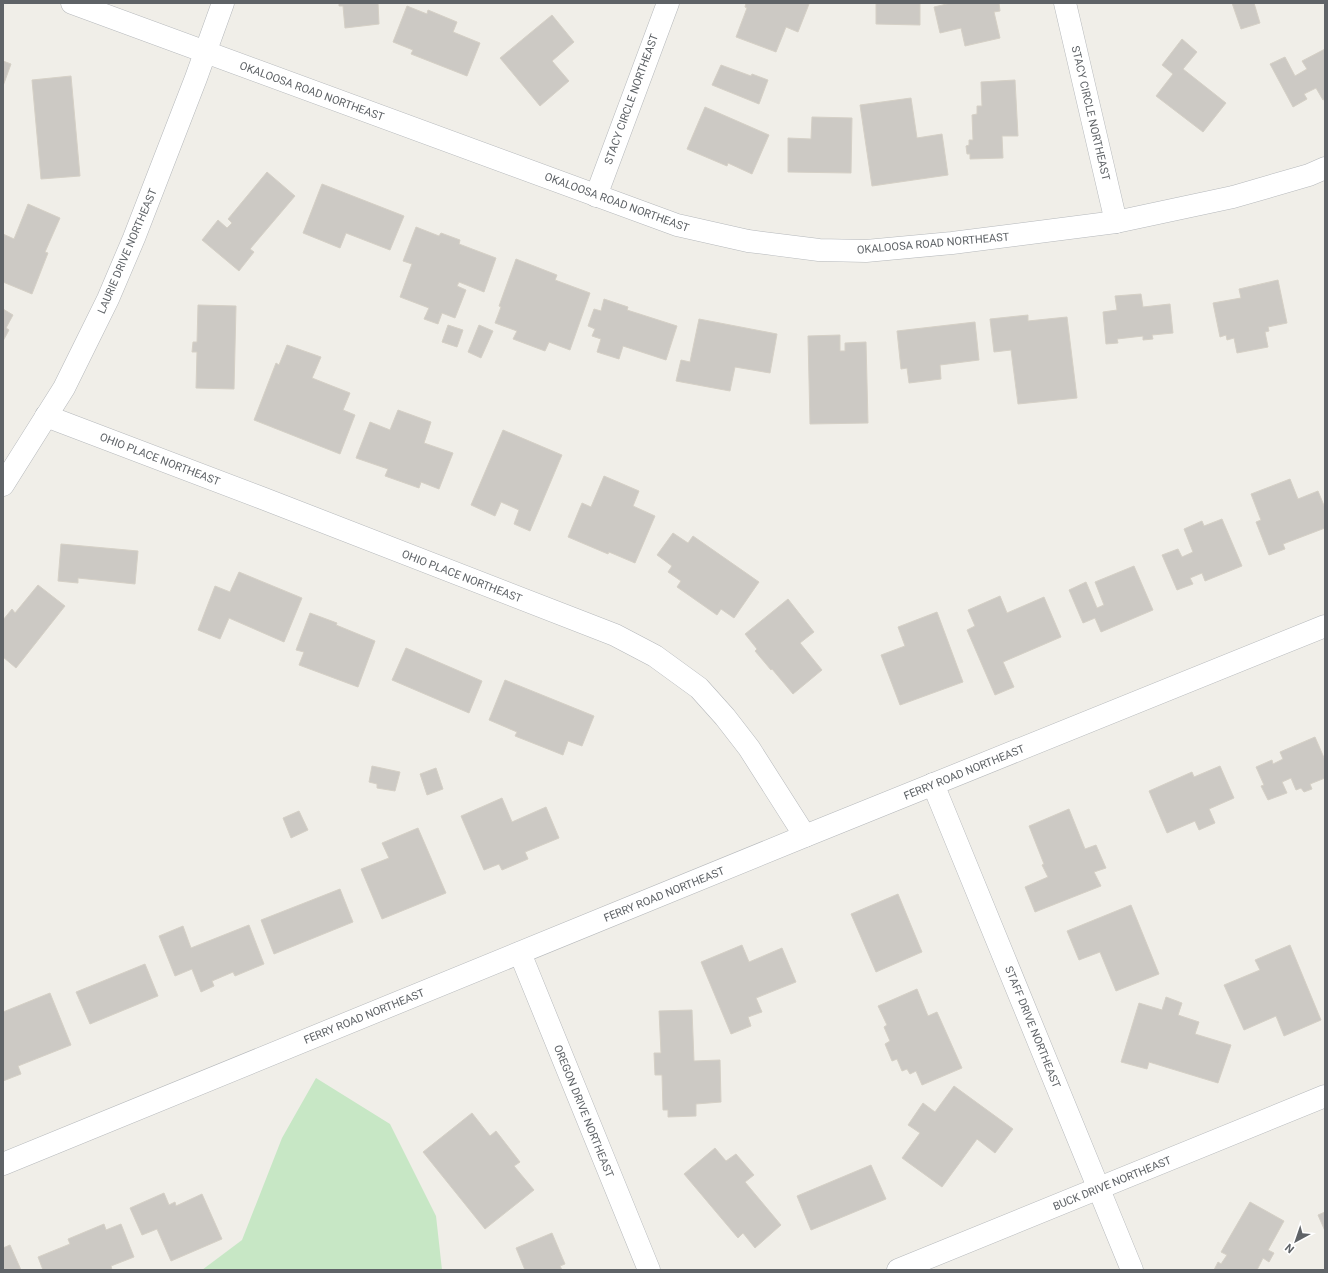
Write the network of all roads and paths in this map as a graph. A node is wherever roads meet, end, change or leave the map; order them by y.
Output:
1 (72, 3) edge
2 (223, 3) edge
3 (668, 3) edge
4 (1065, 3) edge
5 (205, 52) junction
6 (1325, 168) edge
7 (596, 196) junction
8 (1116, 222) junction
9 (46, 416) junction
10 (3, 484) edge
11 (1325, 626) edge
12 (933, 784) junction
13 (805, 836) junction
14 (520, 953) junction
15 (1325, 1096) edge
16 (3, 1164) edge
17 (1099, 1188) junction
18 (649, 1270) edge
19 (898, 1270) edge
20 (1132, 1270) edge

1 - 5 street, OKALOOSA ROAD NORTHEAST
2 - 5 street, LAURIE DRIVE NORTHEAST
3 - 7 street, STACY CIRCLE NORTHEAST
4 - 8 street, STACY CIRCLE NORTHEAST
5 - 7 street, OKALOOSA ROAD NORTHEAST
5 - 9 street, LAURIE DRIVE NORTHEAST
6 - 8 street, OKALOOSA ROAD NORTHEAST
7 - 8 street, OKALOOSA ROAD NORTHEAST
9 - 10 street, LAURIE DRIVE NORTHEAST
9 - 13 street, OHIO PLACE NORTHEAST
11 - 12 street, FERRY ROAD NORTHEAST
12 - 13 street, FERRY ROAD NORTHEAST
12 - 17 street, STAFF DRIVE NORTHEAST
13 - 14 street, FERRY ROAD NORTHEAST
14 - 16 street, FERRY ROAD NORTHEAST
14 - 18 street, OREGON DRIVE NORTHEAST
15 - 17 street, BUCK DRIVE NORTHEAST
17 - 19 street, BUCK DRIVE NORTHEAST
17 - 20 street, STAFF DRIVE NORTHEAST

